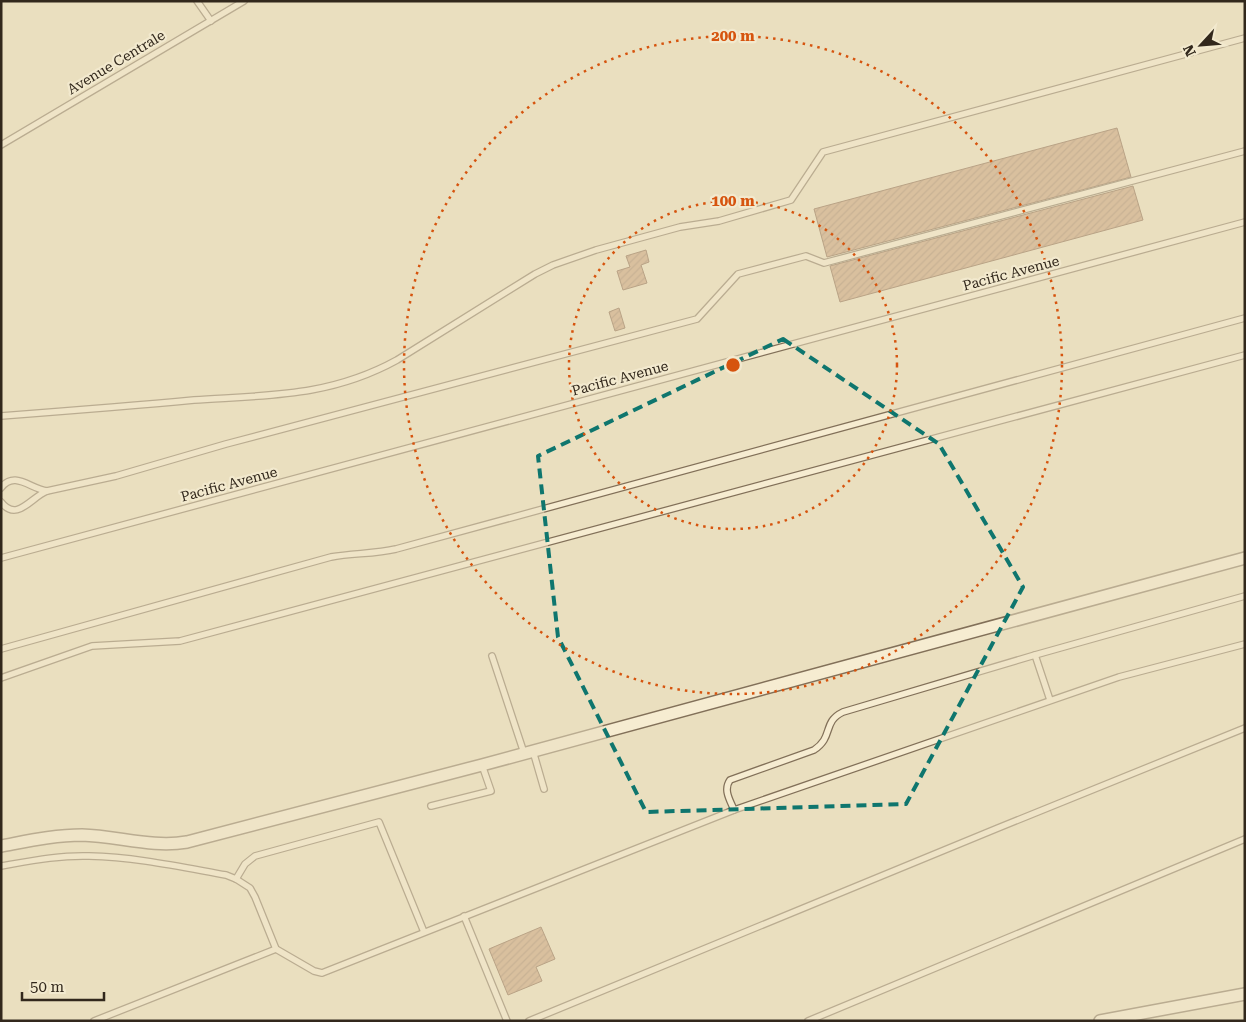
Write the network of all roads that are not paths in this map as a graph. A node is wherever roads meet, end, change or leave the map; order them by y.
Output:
1 (197, 1) edge
2 (244, 1) edge
3 (211, 21) junction
4 (1245, 38) edge
5 (1, 145) edge
6 (1245, 151) edge
7 (1245, 222) edge
8 (1245, 318) edge
9 (1245, 354) edge
10 (1, 416) edge
11 (1, 488) edge
12 (47, 491) junction
13 (1, 502) edge
14 (1, 558) edge
15 (1245, 558) edge
16 (1245, 596) edge
17 (1245, 644) edge
18 (1, 649) edge
19 (1034, 655) junction
20 (492, 656) dead end
21 (1, 678) edge
22 (1050, 700) junction
23 (1245, 728) edge
24 (529, 752) junction
25 (482, 765) junction
26 (544, 789) dead end
27 (430, 806) dead end
28 (734, 810) junction
29 (1245, 839) edge
30 (1, 846) edge
31 (1, 866) edge
32 (236, 879) junction
33 (464, 916) junction
34 (424, 932) junction
35 (276, 949) junction
36 (1245, 994) edge
37 (94, 1021) edge
38 (507, 1021) edge
39 (529, 1021) edge
40 (808, 1021) edge
41 (1100, 1021) edge

1 - 3 lane
2 - 3 lane, Avenue Centrale
3 - 5 lane, Avenue Centrale
4 - 10 lane
6 - 12 lane
7 - 14 lane, Pacific Avenue
8 - 18 lane
9 - 21 lane
11 - 12 lane
12 - 13 lane
15 - 24 street
16 - 19 lane
17 - 22 lane
19 - 22 lane
19 - 28 lane
20 - 24 lane
22 - 28 lane
23 - 39 lane
24 - 25 street
24 - 26 lane
25 - 27 lane
25 - 30 street
28 - 33 lane
29 - 40 lane
31 - 32 lane
32 - 34 lane
32 - 35 lane
33 - 34 lane
33 - 38 lane
34 - 35 lane
35 - 37 lane
36 - 41 street

